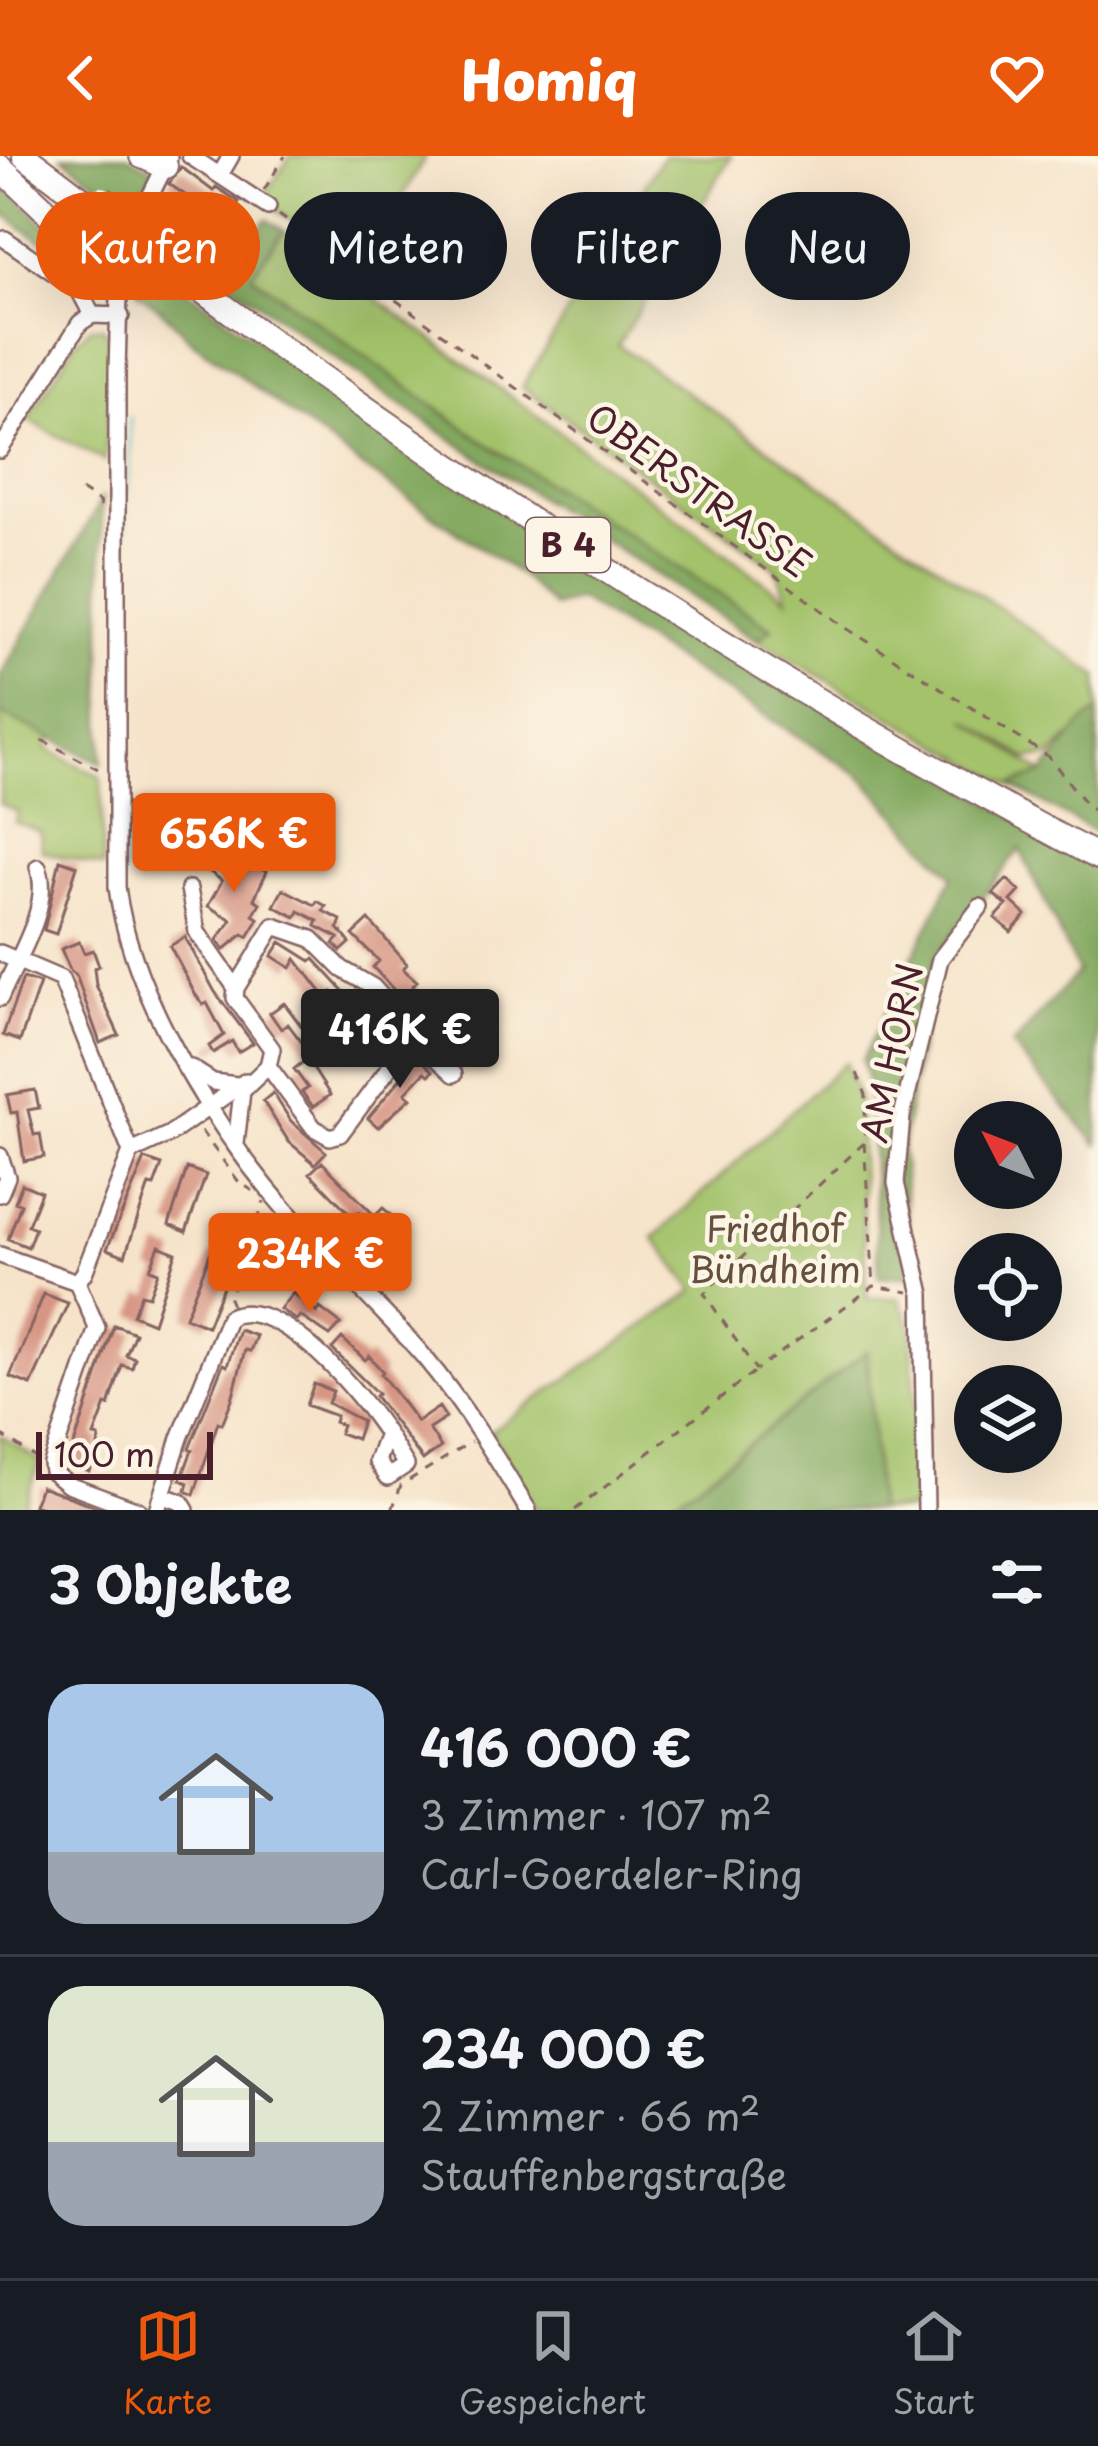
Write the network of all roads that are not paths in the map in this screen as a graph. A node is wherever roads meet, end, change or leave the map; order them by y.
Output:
1 (25, 156) edge
2 (48, 156) edge
3 (190, 156) edge
4 (231, 156) edge
5 (159, 160) edge
6 (0, 166) edge
7 (220, 175) junction
8 (80, 192) edge
9 (86, 192) edge
10 (147, 192) edge
11 (36, 200) edge
12 (263, 204) road end
13 (5, 239) dead end
14 (120, 300) edge
15 (231, 300) edge
16 (92, 315) junction
17 (121, 316) junction
18 (0, 451) edge
19 (1068, 835) junction
20 (1098, 844) edge
21 (1098, 857) edge
22 (38, 867) dead end
23 (189, 889) dead end
24 (980, 907) dead end
25 (8, 956) edge
26 (236, 988) junction
27 (0, 998) edge
28 (413, 1036) junction
29 (185, 1063) junction
30 (261, 1072) junction
31 (454, 1074) dead end
32 (240, 1088) junction
33 (213, 1110) junction
34 (236, 1146) junction
35 (131, 1152) junction
36 (0, 1156) edge
37 (0, 1194) edge
38 (0, 1255) edge
39 (77, 1282) junction
40 (387, 1434) dead end
41 (158, 1505) edge
42 (138, 1510) edge
43 (186, 1510) edge
44 (528, 1510) edge
45 (926, 1510) edge

1 - 8 highway, B 4
2 - 9 highway, B 4
3 - 7 street
4 - 7 street
5 - 10 street
6 - 11 highway
7 - 12 street
13 - 16 street
14 - 17 street
15 - 19 highway, B 4, bridge
16 - 17 street
16 - 18 street
17 - 29 street
19 - 20 highway, B 4
19 - 21 highway, B 4
22 - 25 street
23 - 26 street
24 - 45 street, AM HORN
25 - 27 street
25 - 35 street
26 - 28 street
26 - 30 street
28 - 30 street
28 - 31 street
29 - 32 street
29 - 33 street
30 - 32 street
32 - 33 street
32 - 34 street
33 - 34 street
33 - 35 street
34 - 44 street
35 - 39 street
36 - 37 street
38 - 39 street
39 - 42 street
40 - 41 street
41 - 43 street

